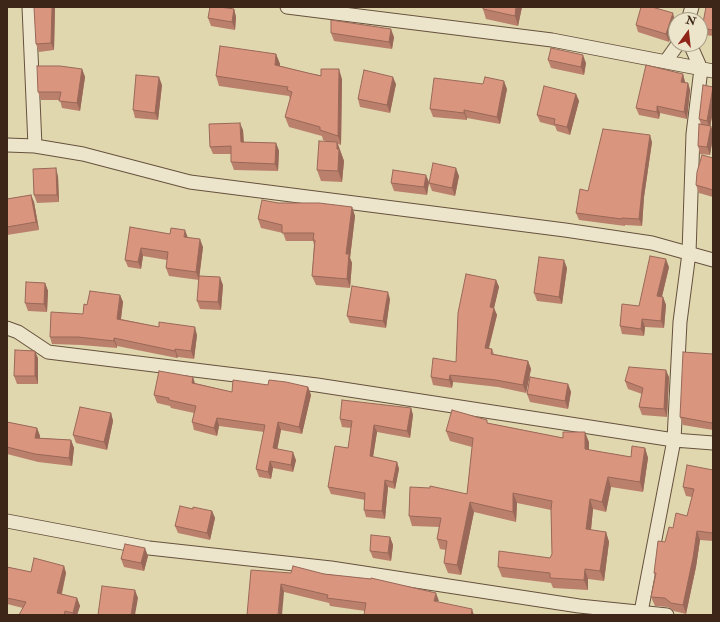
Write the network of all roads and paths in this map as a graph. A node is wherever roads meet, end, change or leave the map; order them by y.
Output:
1 (29, 7) edge
2 (287, 7) edge
3 (672, 52) edge
4 (695, 52) edge
5 (666, 61) junction
6 (707, 70) edge
7 (7, 145) edge
8 (35, 146) junction
9 (689, 253) junction
10 (713, 260) edge
11 (7, 328) edge
12 (674, 440) junction
13 (713, 443) edge
14 (7, 521) edge
15 (641, 612) junction
16 (667, 615) edge

1 - 8 street
2 - 5 street
3 - 5 street
4 - 6 street
5 - 6 street
6 - 9 street
7 - 8 street
8 - 9 street
9 - 10 street
9 - 12 street
11 - 12 street
12 - 13 street
12 - 15 street
14 - 15 street
15 - 16 street

